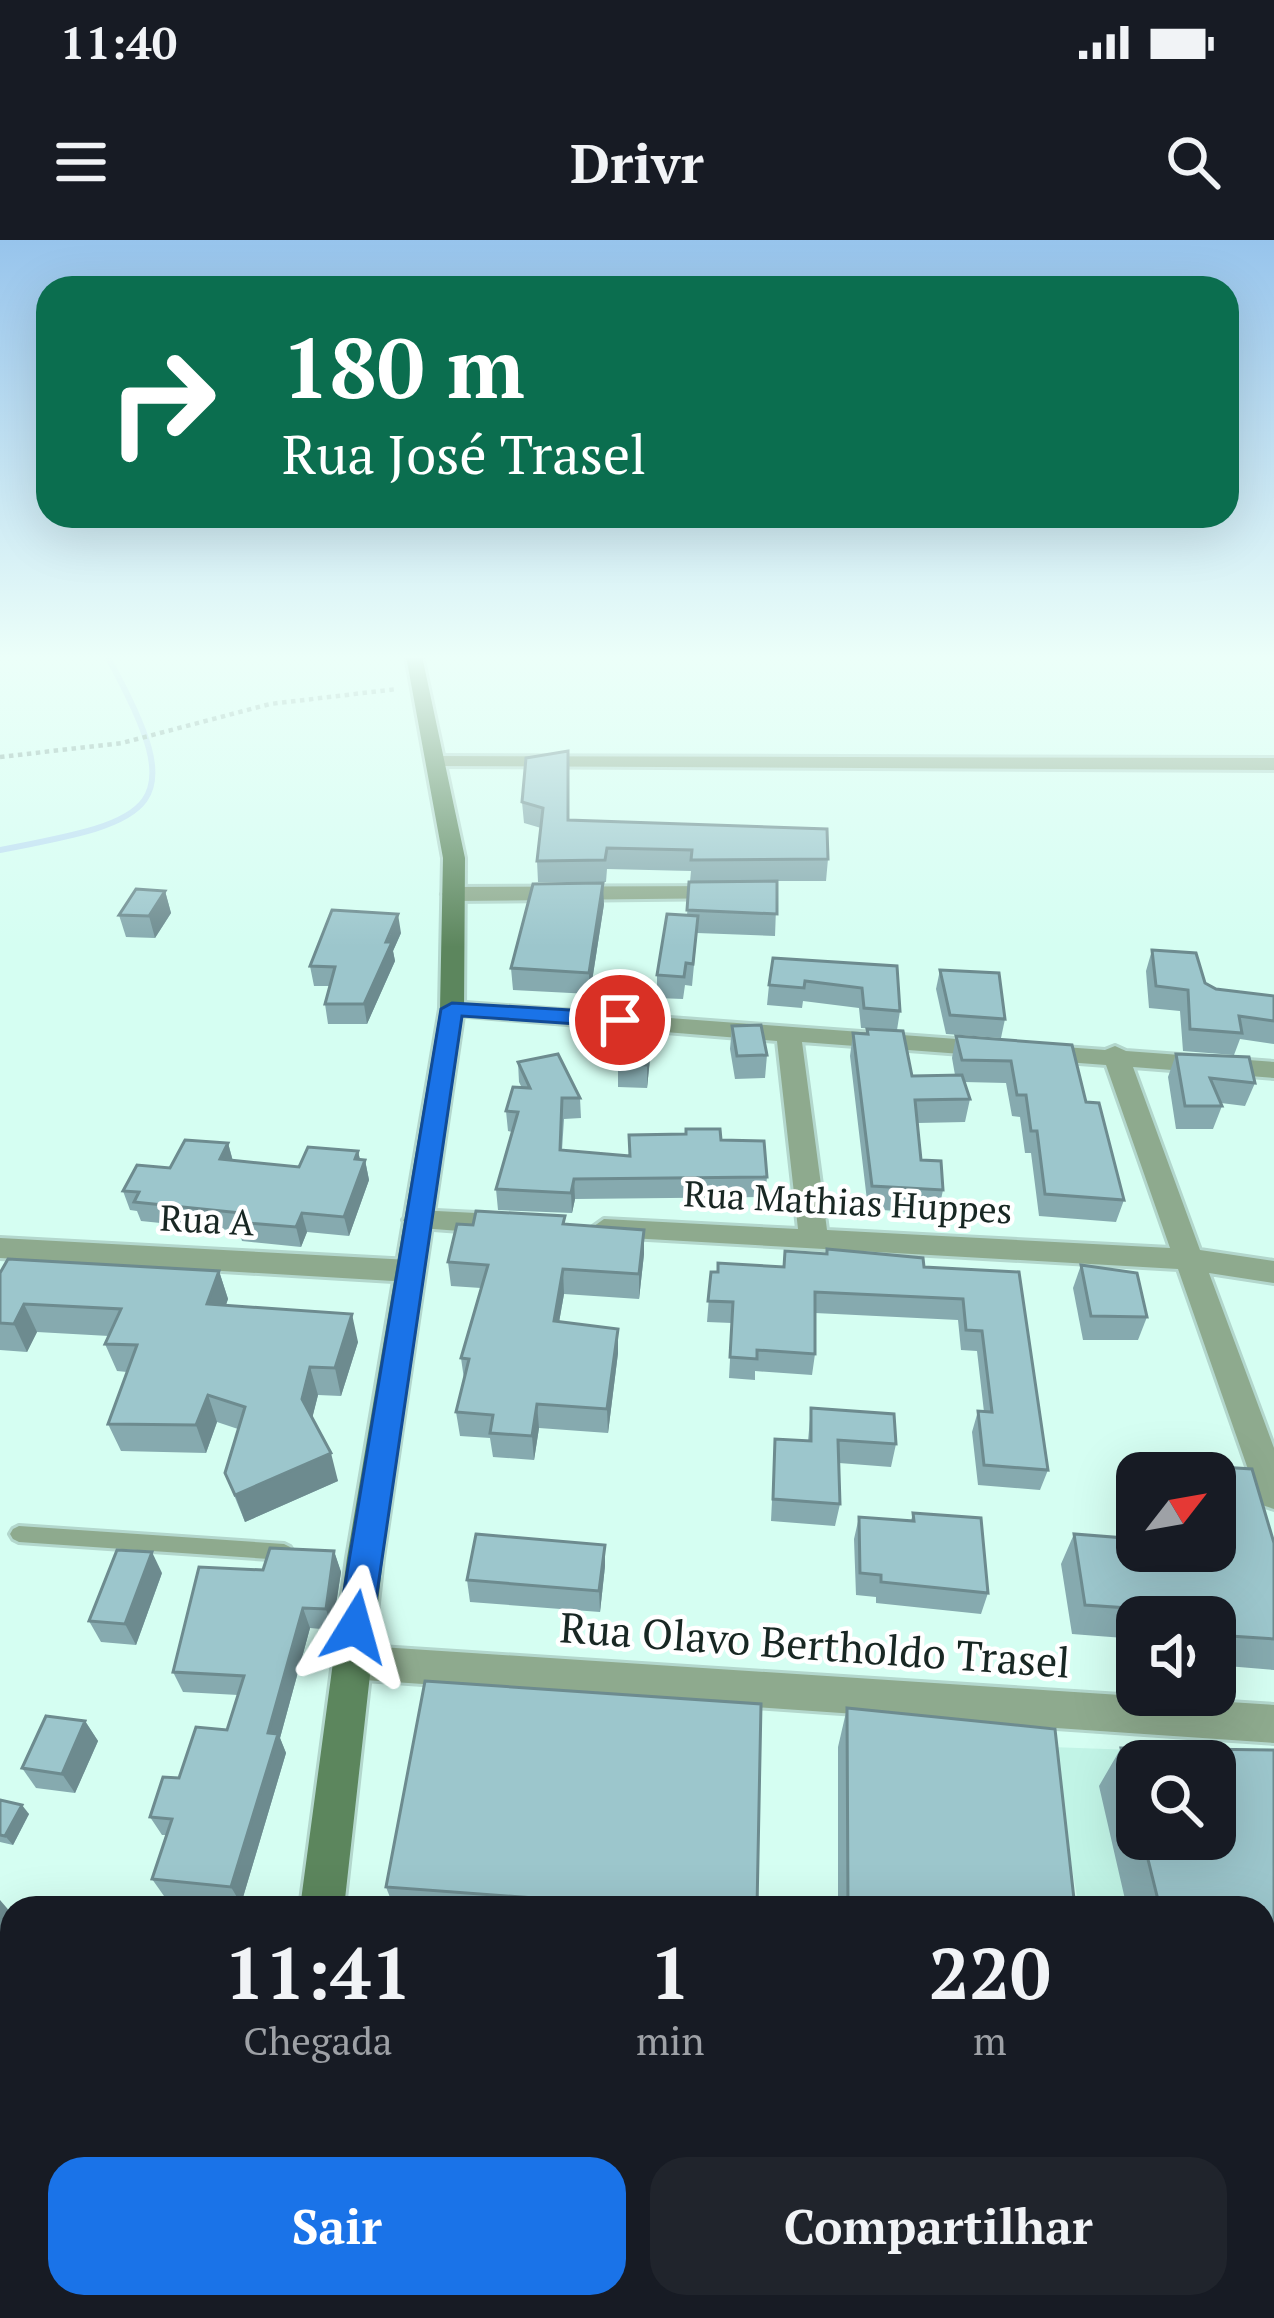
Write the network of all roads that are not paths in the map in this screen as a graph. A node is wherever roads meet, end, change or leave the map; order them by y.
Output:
1 (434, 753) edge
2 (435, 760) junction
3 (1274, 764) edge
4 (747, 893) edge
5 (453, 894) junction
6 (452, 1009) junction
7 (788, 1031) junction
8 (1115, 1054) junction
9 (1274, 1070) edge
10 (417, 1220) junction
11 (534, 1226) edge
12 (580, 1228) edge
13 (814, 1239) junction
14 (0, 1248) edge
15 (1189, 1259) junction
16 (410, 1270) junction
17 (1274, 1272) edge
18 (1274, 1495) edge
19 (19, 1534) dead end
20 (296, 1553) edge
21 (350, 1662) junction
22 (1274, 1724) edge
23 (323, 1896) edge

1 - 2 main road
2 - 3 street
2 - 5 main road
4 - 5 street
5 - 6 main road
6 - 7 street
6 - 10 main road
7 - 8 street
7 - 13 street
8 - 9 street
8 - 15 street
10 - 11 street
10 - 16 main road
12 - 13 street, Rua Mathias Huppes
13 - 15 street, Rua Mathias Huppes
14 - 16 street, Rua A
15 - 17 street, Rua Mathias Huppes
15 - 18 street
16 - 21 main road
19 - 20 lane
21 - 22 street, Rua Olavo Bertholdo Trasel
21 - 23 main road

